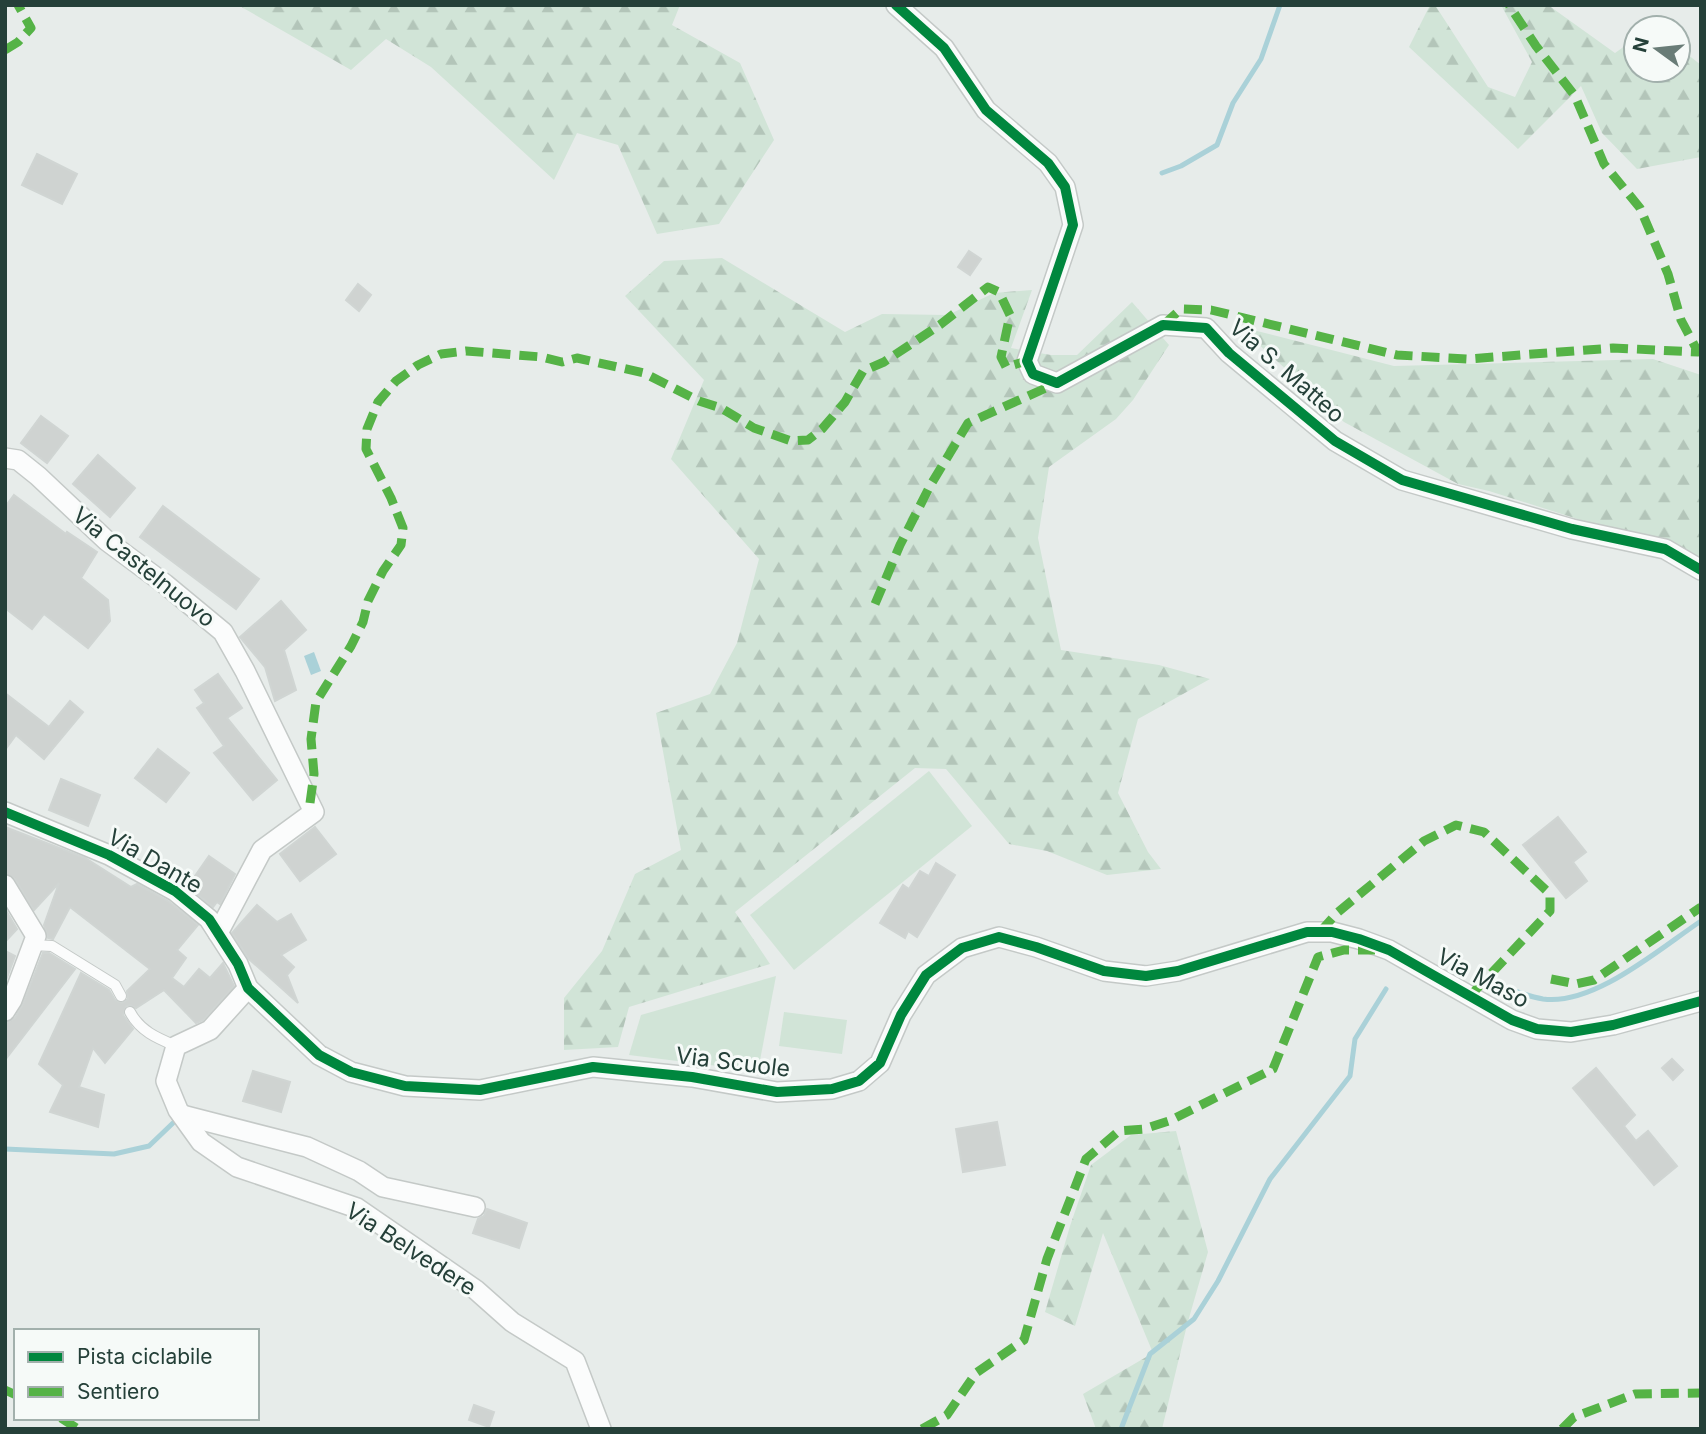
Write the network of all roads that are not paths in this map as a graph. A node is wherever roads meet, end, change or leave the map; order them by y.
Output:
1 (896, 5) edge
2 (5, 458) edge
3 (1701, 570) edge
4 (5, 812) edge
5 (5, 885) edge
6 (1332, 932) joint
7 (218, 933) junction
8 (34, 941) junction
9 (248, 988) junction
10 (121, 996) dead end
11 (1701, 1001) edge
12 (5, 1011) edge
13 (130, 1012) dead end
14 (176, 1046) junction
15 (182, 1115) junction
16 (475, 1207) dead end
17 (601, 1429) edge

1 - 3 street, Via S. Matteo
2 - 7 street, Via Castelnuovo
4 - 7 street, Via Dante
5 - 8 street
6 - 9 street, Via Scuole
6 - 11 street, Via Maso
7 - 9 street, Via Dante
8 - 10 lane
8 - 12 street
9 - 14 street
13 - 14 lane
14 - 15 street, Via Belvedere
15 - 16 street, Via Belvedere
15 - 17 street, Via Belvedere

